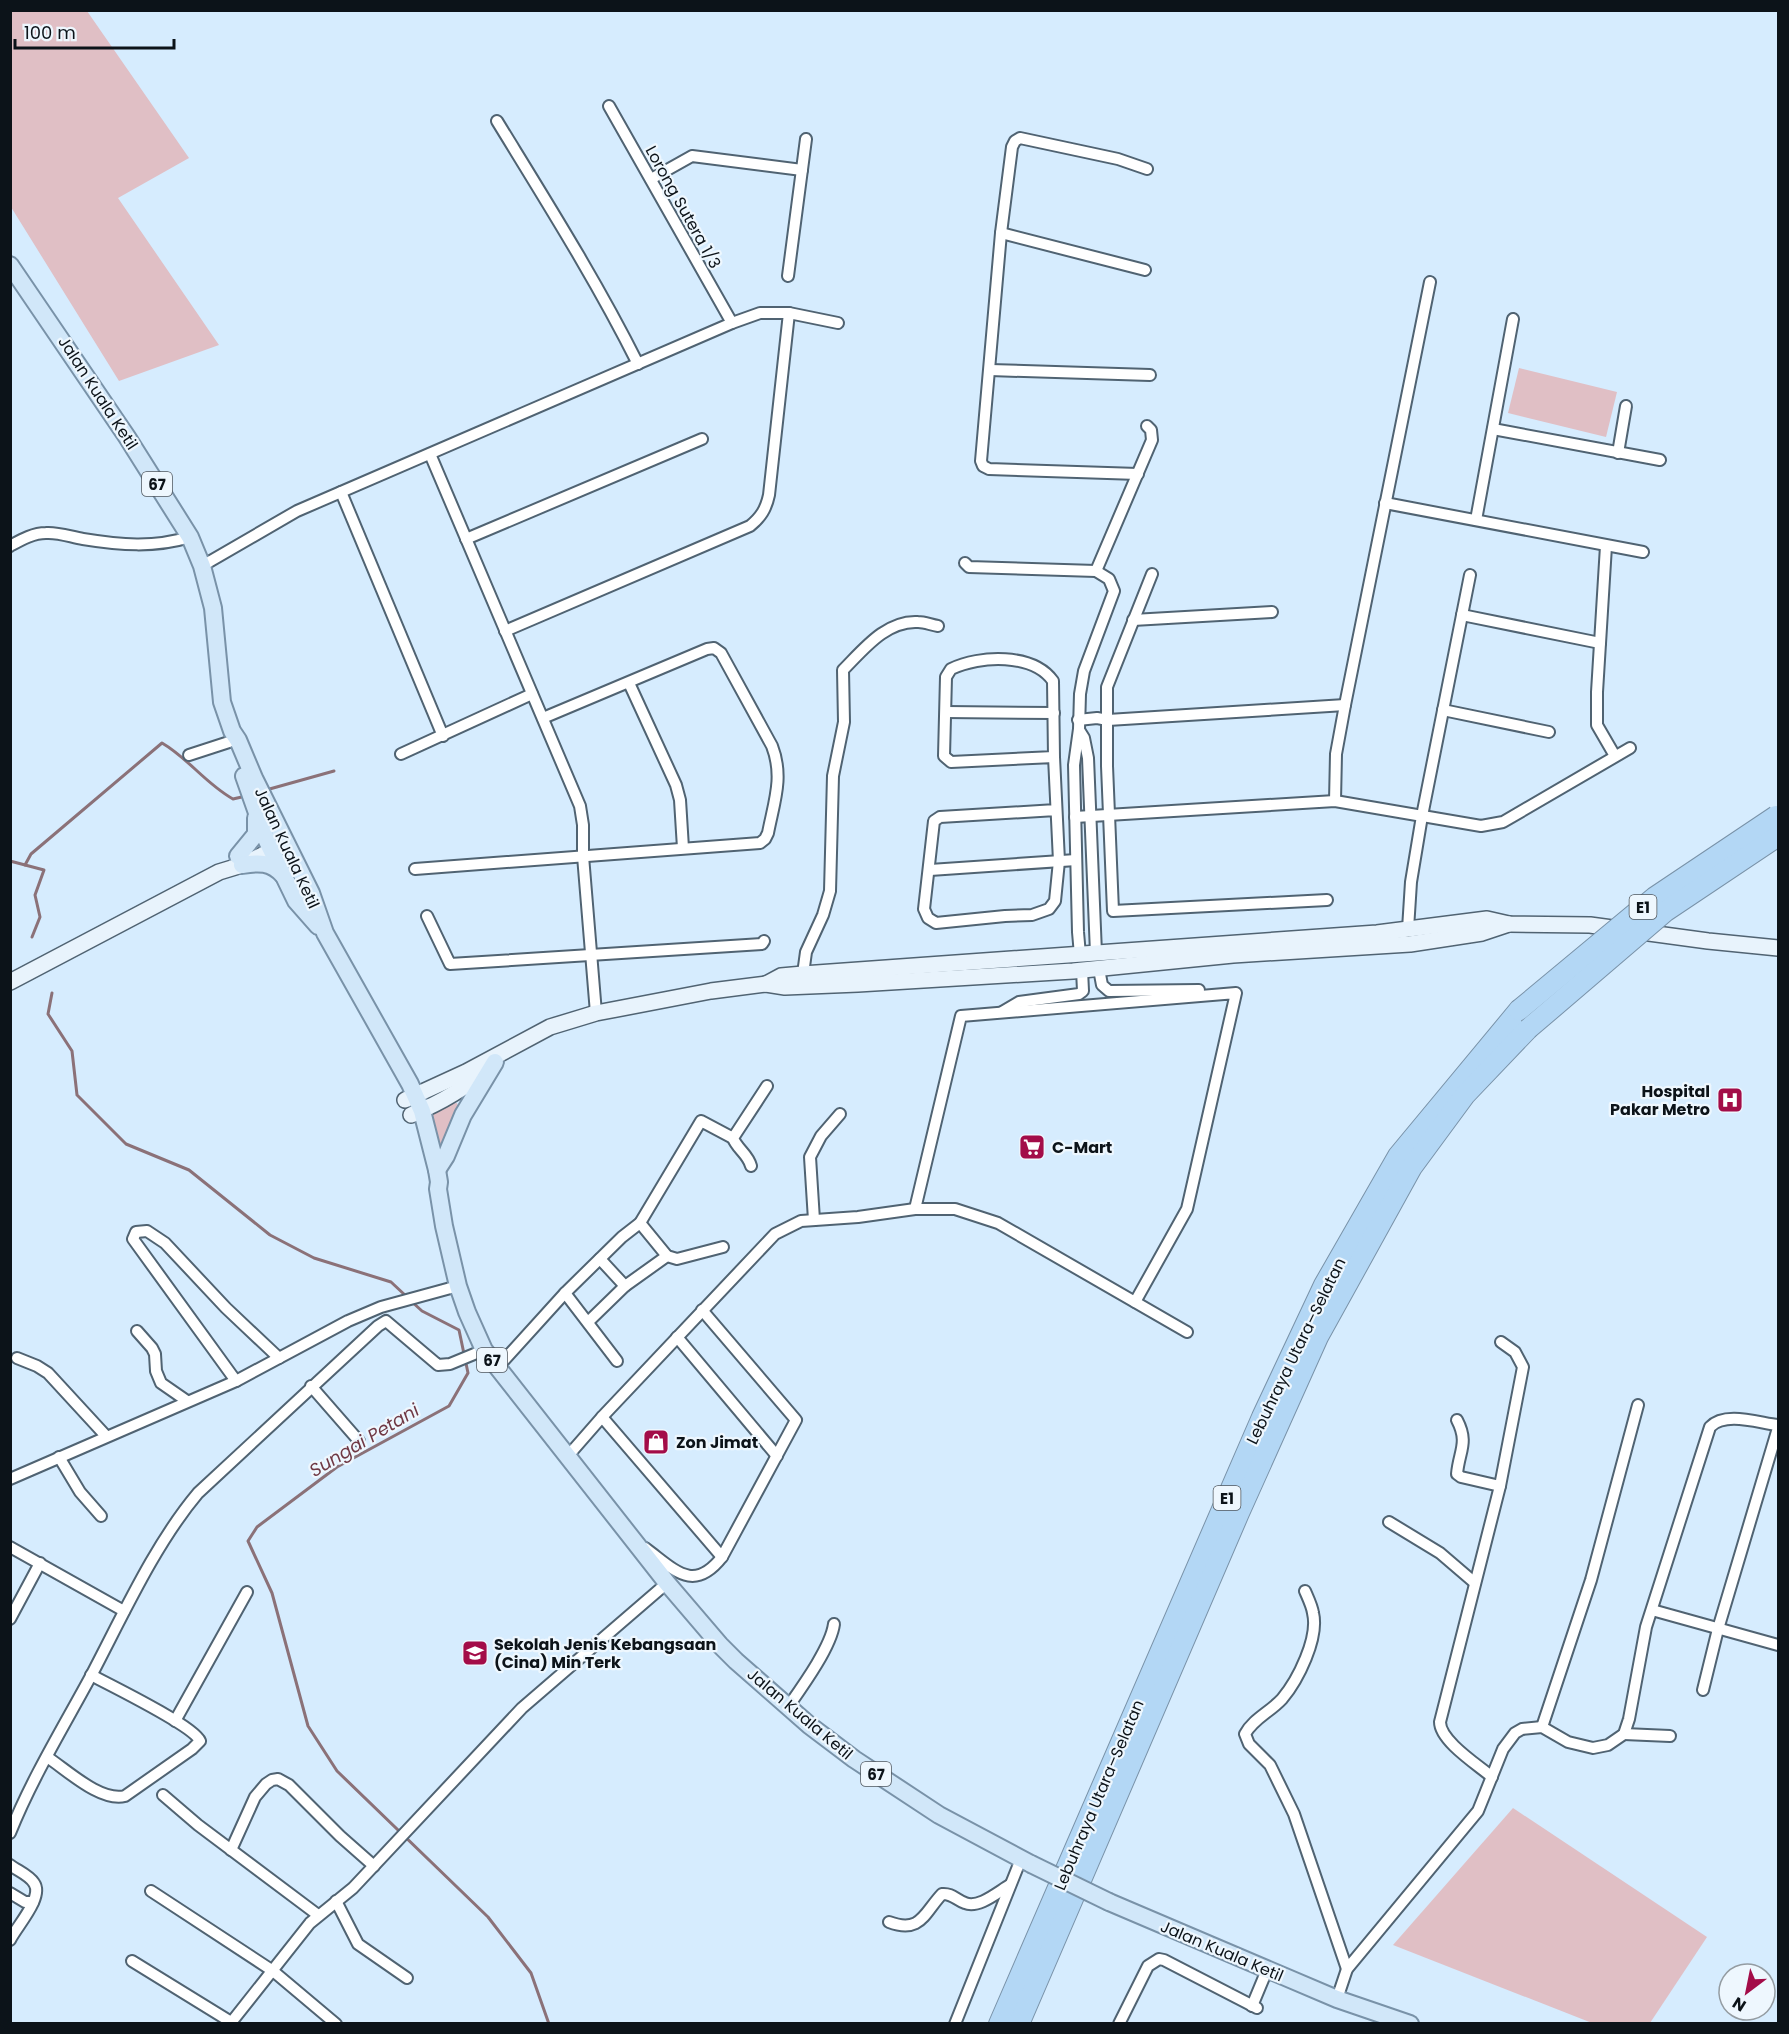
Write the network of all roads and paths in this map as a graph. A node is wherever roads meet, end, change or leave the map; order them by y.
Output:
1 (609, 106) dead end
2 (496, 121) dead end
3 (806, 139) dead end
4 (1147, 168) dead end
5 (802, 171) junction
6 (651, 179) junction
7 (1001, 233) junction
8 (10, 265) edge
9 (1145, 270) dead end
10 (788, 276) dead end
11 (1430, 282) dead end
12 (789, 313) junction
13 (1513, 319) dead end
14 (732, 323) junction
15 (838, 323) dead end
16 (638, 364) junction
17 (990, 370) junction
18 (1150, 375) dead end
19 (1626, 406) dead end
20 (1147, 426) dead end
21 (1493, 429) junction
22 (702, 439) dead end
23 (1618, 453) junction
24 (430, 454) junction
25 (1660, 460) dead end
26 (1138, 474) junction
27 (341, 492) junction
28 (1385, 503) junction
29 (1476, 520) junction
30 (190, 537) junction
31 (466, 539) junction
32 (10, 546) edge
33 (1606, 546) junction
34 (1643, 552) dead end
35 (965, 562) dead end
36 (202, 566) junction
37 (1096, 571) junction
38 (1152, 574) dead end
39 (1470, 575) dead end
40 (1272, 612) dead end
41 (1462, 615) junction
42 (1133, 620) junction
43 (938, 626) dead end
44 (506, 631) junction
45 (1600, 643) junction
46 (629, 683) junction
47 (532, 694) junction
48 (1345, 705) junction
49 (1443, 710) junction
50 (945, 712) junction
51 (1054, 713) junction
52 (543, 718) junction
53 (1108, 720) junction
54 (1079, 724) junction
55 (1549, 732) dead end
56 (231, 736) junction
57 (443, 736) junction
58 (1630, 748) dead end
59 (401, 754) dead end
60 (189, 755) dead end
61 (1615, 756) junction
62 (1054, 757) junction
63 (1335, 801) junction
64 (258, 805) junction
65 (1056, 810) junction
66 (1109, 815) junction
67 (1090, 816) junction
68 (1422, 816) junction
69 (1075, 817) junction
70 (1778, 822) edge
71 (276, 842) junction
72 (683, 848) junction
73 (583, 856) junction
74 (1076, 860) junction
75 (240, 861) junction
76 (1059, 861) junction
77 (415, 868) dead end
78 (930, 870) junction
79 (284, 876) junction
80 (1328, 900) dead end
81 (427, 916) dead end
82 (1509, 924) junction
83 (1408, 929) junction
84 (325, 933) junction
85 (764, 941) dead end
86 (1779, 948) edge
87 (591, 954) junction
88 (1089, 962) junction
89 (803, 974) junction
90 (10, 982) edge
91 (766, 984) junction
92 (1213, 995) junction
93 (596, 1012) junction
94 (999, 1013) junction
95 (513, 1047) junction
96 (495, 1062) junction
97 (767, 1086) dead end
98 (413, 1105) junction
99 (840, 1114) dead end
100 (733, 1138) junction
101 (751, 1166) dead end
102 (437, 1170) junction
103 (438, 1189) junction
104 (915, 1209) junction
105 (814, 1220) junction
106 (640, 1223) junction
107 (723, 1247) dead end
108 (667, 1256) junction
109 (600, 1259) junction
110 (458, 1286) junction
111 (625, 1286) junction
112 (565, 1293) junction
113 (1135, 1302) junction
114 (385, 1306) junction
115 (702, 1310) junction
116 (386, 1321) junction
117 (588, 1322) junction
118 (137, 1331) dead end
119 (1187, 1332) dead end
120 (677, 1337) junction
121 (1501, 1342) dead end
122 (478, 1354) junction
123 (17, 1358) dead end
124 (279, 1358) junction
125 (617, 1361) dead end
126 (497, 1368) junction
127 (236, 1381) junction
128 (312, 1386) junction
129 (187, 1401) junction
130 (1638, 1405) dead end
131 (602, 1417) junction
132 (1457, 1420) dead end
133 (1779, 1427) edge
134 (106, 1437) junction
135 (359, 1441) dead end
136 (777, 1456) junction
137 (59, 1457) junction
138 (567, 1457) junction
139 (10, 1479) edge
140 (1500, 1486) junction
141 (101, 1516) dead end
142 (1389, 1522) dead end
143 (633, 1539) junction
144 (10, 1546) edge
145 (722, 1557) junction
146 (40, 1563) junction
147 (667, 1583) junction
148 (1475, 1583) junction
149 (1305, 1591) dead end
150 (247, 1592) dead end
151 (1652, 1610) junction
152 (124, 1611) junction
153 (10, 1619) edge
154 (834, 1624) dead end
155 (1718, 1629) junction
156 (1779, 1645) edge
157 (91, 1675) junction
158 (1703, 1690) dead end
159 (788, 1707) junction
160 (175, 1720) junction
161 (1542, 1727) junction
162 (1624, 1734) junction
163 (1670, 1736) dead end
164 (47, 1757) junction
165 (1492, 1778) junction
166 (163, 1795) dead end
167 (10, 1833) edge
168 (231, 1850) junction
169 (1026, 1861) junction
170 (10, 1865) edge
171 (374, 1866) junction
172 (1010, 1885) junction
173 (151, 1891) dead end
174 (10, 1893) edge
175 (336, 1901) junction
176 (33, 1902) junction
177 (318, 1915) junction
178 (889, 1922) dead end
179 (10, 1940) edge
180 (132, 1961) dead end
181 (1347, 1969) junction
182 (1267, 1970) junction
183 (273, 1971) junction
184 (407, 1978) dead end
185 (1337, 1999) junction
186 (231, 2023) edge
187 (336, 2024) edge
188 (955, 2024) edge
189 (999, 2024) edge
190 (1019, 2024) edge
191 (1119, 2024) edge
192 (1410, 2024) edge

1 - 6 street, Lorong Sutera 1/3
2 - 16 street
3 - 5 street
4 - 7 street
5 - 6 street
5 - 10 street
6 - 14 street, Lorong Sutera 1/3
7 - 9 street
7 - 17 street
8 - 30 main road, Jalan Kuala Ketil / 67
11 - 28 street
12 - 14 street
12 - 15 street
12 - 44 street
13 - 21 street
14 - 16 street
16 - 24 street
17 - 18 street
17 - 26 street
19 - 23 street
20 - 26 street
21 - 23 street
21 - 29 street
22 - 31 street
23 - 25 street
24 - 27 street
24 - 31 street
26 - 37 street
27 - 36 street
27 - 57 street
28 - 29 street
28 - 48 street
29 - 33 street
30 - 32 street
30 - 36 main road, Jalan Kuala Ketil / 67
31 - 44 street
33 - 34 street
33 - 45 street
35 - 37 street
36 - 56 main road, Jalan Kuala Ketil / 67
37 - 54 street
38 - 42 street
39 - 41 street
40 - 42 street
41 - 45 street
41 - 49 street
42 - 53 street
43 - 89 street
44 - 47 street
45 - 61 street
46 - 52 street
46 - 72 street
46 - 72 street
47 - 52 street
47 - 57 street
48 - 53 street
48 - 63 street
49 - 55 street
49 - 68 street
50 - 51 street
50 - 51 street
50 - 62 street
51 - 62 street
52 - 73 street
53 - 54 street
53 - 66 street
54 - 67 street
54 - 69 street
56 - 60 street
56 - 64 main road, Jalan Kuala Ketil / 67
57 - 59 street
58 - 61 street
61 - 68 street
62 - 65 street
63 - 66 street
63 - 68 street
64 - 71 main road, Jalan Kuala Ketil / 67
64 - 75 main road
65 - 76 street
65 - 78 street
66 - 67 street
66 - 80 street
67 - 69 street
67 - 88 street
68 - 83 street
69 - 74 street
70 - 189 highway, Lebuhraya Utara–Selatan / E1, bridge
70 - 190 highway, Lebuhraya Utara–Selatan / E1, bridge
71 - 75 main road
71 - 79 main road, Jalan Kuala Ketil / 67
71 - 84 main road, Jalan Kuala Ketil / 67
72 - 73 street
73 - 77 street
73 - 87 street
74 - 76 street
74 - 88 street
75 - 79 main road
75 - 90 main road
76 - 78 street
76 - 78 street
79 - 84 main road, Jalan Kuala Ketil / 67
81 - 87 street
82 - 83 main road
82 - 86 main road
82 - 88 main road
83 - 88 main road
84 - 98 main road, Jalan Kuala Ketil / 67
85 - 87 street
87 - 93 street
88 - 89 main road
88 - 91 main road
88 - 92 street
88 - 94 street
89 - 91 main road
91 - 93 main road
92 - 94 street
92 - 113 street
93 - 95 main road
94 - 104 street
95 - 96 main road
95 - 98 main road
96 - 98 main road
96 - 102 main road
97 - 100 street
98 - 102 main road, Jalan Kuala Ketil / 67
98 - 103 main road, Jalan Kuala Ketil / 67
99 - 105 street
100 - 101 street
100 - 106 street
102 - 103 main road, Jalan Kuala Ketil / 67
103 - 110 main road, Jalan Kuala Ketil / 67
104 - 105 street
104 - 113 street
105 - 115 street
106 - 108 street
106 - 109 street
107 - 108 street
108 - 111 street
109 - 111 street
109 - 112 street
110 - 114 street
110 - 122 main road, Jalan Kuala Ketil / 67
111 - 117 street
112 - 117 street
112 - 126 street
113 - 119 street
114 - 116 street
114 - 124 street
115 - 120 street
115 - 136 street
116 - 122 street
116 - 128 street
117 - 125 street
118 - 129 street
120 - 131 street
120 - 136 street
121 - 140 street
122 - 126 main road, Jalan Kuala Ketil / 67
123 - 134 street
124 - 127 street
124 - 127 street
126 - 138 main road, Jalan Kuala Ketil / 67
127 - 129 street
128 - 135 street
128 - 152 street
129 - 134 street
130 - 161 street
131 - 138 street
131 - 145 street
132 - 140 street
133 - 151 street
133 - 155 street
134 - 137 street
136 - 145 street
137 - 139 street
137 - 141 street
138 - 143 main road, Jalan Kuala Ketil / 67
140 - 148 street
142 - 148 street
143 - 145 street
143 - 147 main road, Jalan Kuala Ketil / 67
144 - 146 street
146 - 152 street
146 - 153 street
147 - 159 main road, Jalan Kuala Ketil / 67
147 - 171 street
148 - 165 street
149 - 181 street
150 - 160 street
151 - 155 street
151 - 162 street
152 - 157 street
154 - 159 street
155 - 156 street
155 - 158 street
157 - 160 street
157 - 164 street
159 - 169 main road, Jalan Kuala Ketil / 67
160 - 164 street
161 - 162 street
161 - 165 street
162 - 163 street
164 - 167 street
165 - 181 street
166 - 168 street
168 - 171 street
168 - 177 street
169 - 172 street
169 - 182 main road, Jalan Kuala Ketil / 67, bridge
170 - 176 street
171 - 175 street
172 - 178 street
172 - 188 street
173 - 183 street
174 - 176 street
175 - 177 street
175 - 184 street
176 - 179 street
177 - 183 street
180 - 186 street
181 - 185 street
182 - 185 main road, Jalan Kuala Ketil / 67
182 - 191 street
183 - 186 street
183 - 187 street
185 - 192 main road, Jalan Kuala Ketil / 67

